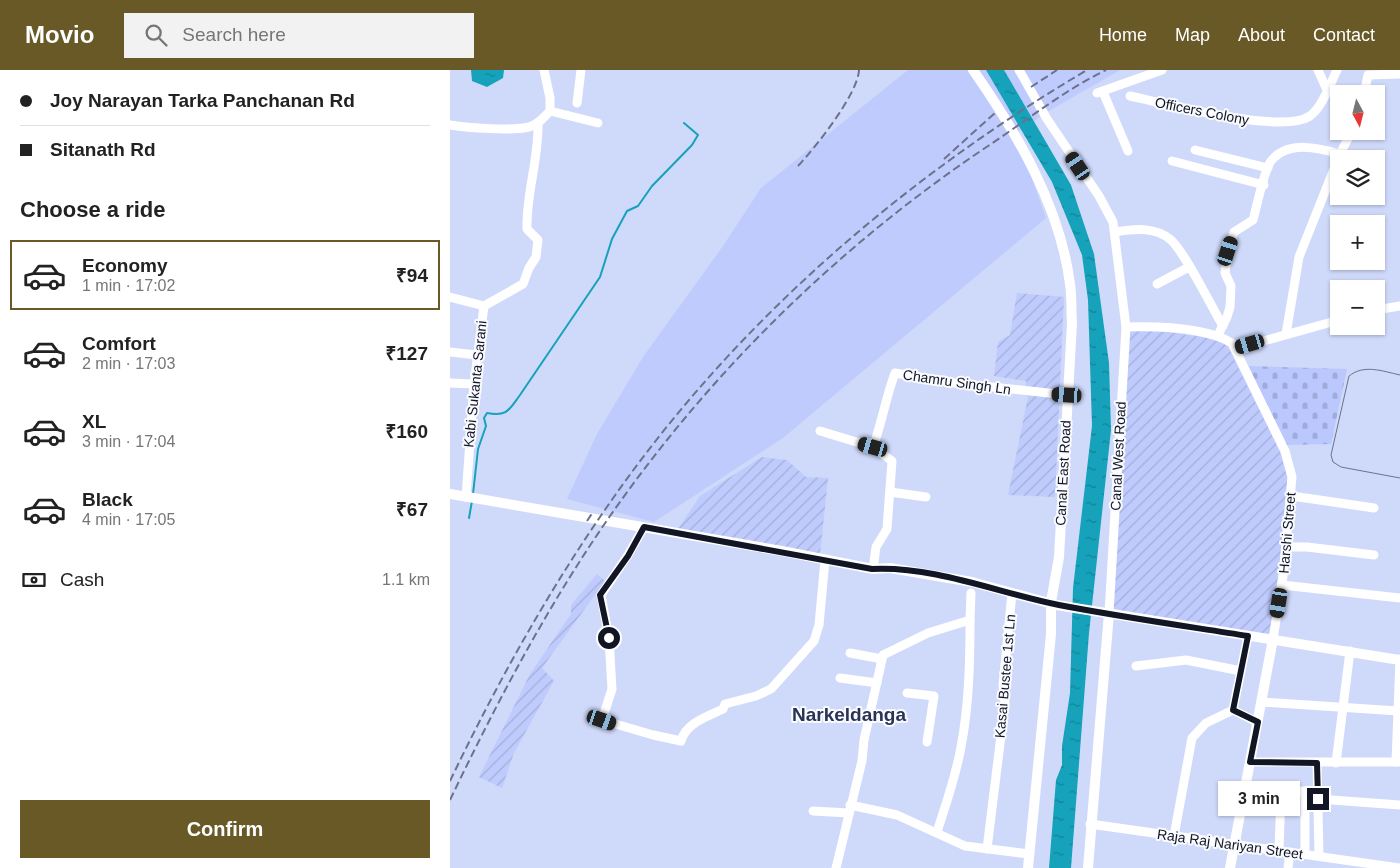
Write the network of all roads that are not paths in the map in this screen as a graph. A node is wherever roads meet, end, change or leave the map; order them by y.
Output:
1 (544, 70) edge
2 (581, 70) edge
3 (973, 70) edge
4 (1019, 70) edge
5 (1162, 70) edge
6 (1318, 70) edge
7 (1337, 70) edge
8 (1400, 74) edge
9 (1366, 85) edge
10 (1327, 90) junction
11 (1130, 96) dead end
12 (577, 103) dead end
13 (550, 110) junction
14 (538, 123) junction
15 (598, 123) dead end
16 (450, 125) edge
17 (1195, 150) dead end
18 (1128, 151) dead end
19 (1330, 151) edge
20 (1172, 161) dead end
21 (1268, 168) junction
22 (1330, 179) edge
23 (1264, 185) junction
24 (1115, 232) junction
25 (1189, 267) junction
26 (1157, 284) dead end
27 (450, 297) edge
28 (484, 306) junction
29 (1400, 306) edge
30 (1385, 308) edge
31 (1330, 322) edge
32 (1126, 327) junction
33 (1221, 331) junction
34 (1286, 334) junction
35 (1235, 349) junction
36 (450, 352) edge
37 (477, 355) junction
38 (450, 383) edge
39 (474, 384) junction
40 (1067, 395) junction
41 (820, 431) dead end
42 (873, 447) junction
43 (890, 492) junction
44 (450, 494) edge
45 (1292, 496) junction
46 (466, 497) junction
47 (926, 497) dead end
48 (1374, 508) dead end
49 (644, 527) junction
50 (1287, 548) junction
51 (1374, 555) dead end
52 (825, 560) junction
53 (872, 569) junction
54 (1282, 585) junction
55 (1012, 593) junction
56 (971, 594) dead end
57 (1400, 598) edge
58 (1054, 603) junction
59 (1105, 612) junction
60 (970, 620) junction
61 (1248, 636) junction
62 (1273, 639) junction
63 (1350, 651) junction
64 (850, 653) dead end
65 (882, 659) junction
66 (1400, 660) edge
67 (1136, 666) dead end
68 (1241, 671) junction
69 (840, 678) dead end
70 (877, 683) junction
71 (907, 693) dead end
72 (1261, 702) junction
73 (1342, 706) junction
74 (1233, 710) junction
75 (1398, 711) junction
76 (1258, 722) junction
77 (927, 742) dead end
78 (1250, 762) junction
79 (1398, 762) edge
80 (1317, 763) junction
81 (1336, 763) junction
82 (1246, 785) junction
83 (1281, 792) junction
84 (1318, 799) junction
85 (1400, 806) edge
86 (850, 809) junction
87 (813, 811) dead end
88 (1090, 824) junction
89 (937, 832) junction
90 (1174, 836) junction
91 (1234, 844) junction
92 (988, 849) junction
93 (1279, 850) junction
94 (1290, 852) junction
95 (1029, 854) junction
96 (1305, 854) junction
97 (1319, 856) junction
98 (836, 868) edge
99 (1028, 868) edge
100 (1088, 868) edge
101 (1230, 868) edge
102 (1288, 868) edge
103 (1400, 868) edge

1 - 13 street
2 - 12 street
3 - 40 main road, Canal East Road
4 - 24 street, Canal West Road
5 - 18 street
6 - 10 street
7 - 10 street, Officers Colony
8 - 9 street
10 - 11 street, Officers Colony
13 - 14 street
13 - 15 street
14 - 16 street
14 - 28 street, Kabi Sukanta Sarani
17 - 21 street
19 - 21 street
20 - 23 street
21 - 23 street
22 - 34 street
23 - 33 street
24 - 25 street
24 - 32 street, Canal West Road
25 - 26 street
25 - 33 street
27 - 28 street
28 - 37 street, Kabi Sukanta Sarani
29 - 30 street
31 - 34 street
32 - 33 street
32 - 59 street, Canal West Road
33 - 35 street
34 - 35 street
35 - 45 street, Harshi Street
36 - 37 street
37 - 39 street, Kabi Sukanta Sarani
38 - 39 street
39 - 46 street, Kabi Sukanta Sarani
40 - 42 street, Chamru Singh Ln
40 - 58 main road, Canal East Road
41 - 42 street
42 - 43 street
43 - 47 street
43 - 53 street
44 - 46 main road
45 - 48 street
45 - 50 street, Harshi Street
46 - 49 main road
49 - 52 main road
49 - 52 street
50 - 51 street
50 - 54 street, Harshi Street
52 - 53 main road
53 - 55 main road
54 - 57 street
54 - 62 street, Harshi Street
55 - 58 main road
55 - 92 street, Kasai Bustee 1st Ln
56 - 60 street
58 - 59 main road
58 - 95 main road, Canal East Road
59 - 61 main road
59 - 88 main road, Canal West Road
60 - 65 street
60 - 89 street
61 - 62 main road
61 - 68 street
62 - 63 main road
62 - 72 main road
63 - 66 main road
63 - 73 street
64 - 65 street
65 - 70 street
66 - 75 street
67 - 68 street
68 - 74 street
69 - 70 street
70 - 86 street
71 - 77 street
72 - 73 street
72 - 76 main road
73 - 75 street
73 - 81 street
74 - 76 street
74 - 90 street
75 - 79 street
76 - 78 main road
78 - 80 street
78 - 82 main road
79 - 81 street
80 - 81 street
80 - 84 street
82 - 83 street
82 - 91 main road
83 - 93 street
83 - 96 street
84 - 85 street
84 - 97 street
86 - 87 street
86 - 89 street
86 - 98 street
88 - 90 street, Raja Raj Nariyan Street
88 - 100 main road, Canal West Road
89 - 92 street
90 - 91 street, Raja Raj Nariyan Street
91 - 93 street, Raja Raj Nariyan Street
91 - 101 main road
92 - 95 street
93 - 94 street, Raja Raj Nariyan Street
94 - 96 street, Raja Raj Nariyan Street
94 - 102 street
95 - 99 main road, Canal East Road
96 - 97 street, Raja Raj Nariyan Street
97 - 103 street, Raja Raj Nariyan Street

